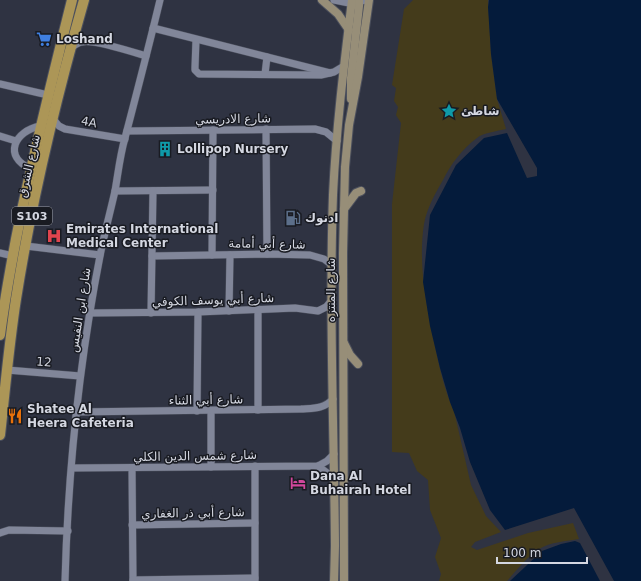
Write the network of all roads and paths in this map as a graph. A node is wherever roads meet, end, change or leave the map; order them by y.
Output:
1 (72, 0) edge
2 (84, 0) edge
3 (160, 0) edge
4 (322, 0) edge
5 (334, 0) edge
6 (369, 0) edge
7 (358, 1) edge
8 (153, 28) junction
9 (349, 30) junction
10 (196, 40) junction
11 (71, 48) junction
12 (146, 56) junction
13 (268, 57) junction
14 (344, 66) junction
15 (330, 73) junction
16 (265, 74) junction
17 (0, 84) edge
18 (48, 95) junction
19 (352, 108) junction
20 (53, 119) junction
21 (40, 126) junction
22 (266, 129) junction
23 (213, 130) junction
24 (127, 131) junction
25 (0, 136) edge
26 (125, 139) junction
27 (16, 140) junction
28 (337, 141) junction
29 (31, 169) junction
30 (213, 190) junction
31 (115, 191) junction
32 (153, 191) junction
33 (361, 191) dead end
34 (344, 210) junction
35 (26, 246) junction
36 (0, 253) edge
37 (267, 254) junction
38 (212, 255) junction
39 (230, 255) junction
40 (13, 256) junction
41 (100, 256) junction
42 (152, 256) junction
43 (332, 265) junction
44 (332, 300) junction
45 (258, 309) junction
46 (229, 311) junction
47 (198, 312) junction
48 (90, 313) junction
49 (151, 313) junction
50 (0, 335) edge
51 (343, 342) junction
52 (358, 364) dead end
53 (7, 370) junction
54 (80, 376) junction
55 (333, 399) junction
56 (258, 410) junction
57 (197, 411) junction
58 (211, 411) junction
59 (77, 412) junction
60 (0, 435) edge
61 (334, 454) junction
62 (255, 466) junction
63 (318, 466) junction
64 (212, 467) junction
65 (72, 468) junction
66 (132, 468) junction
67 (334, 478) junction
68 (255, 523) junction
69 (132, 525) junction
70 (68, 531) junction
71 (0, 533) edge
72 (335, 546) junction
73 (344, 564) junction
74 (133, 580) edge
75 (255, 580) edge
76 (65, 581) edge
77 (334, 581) edge
78 (344, 581) edge

1 - 18 main road, شارع الشرق / S103
2 - 11 main road, شارع الشرق / S103
3 - 8 street, شارع ابن النفيس
4 - 9 main road
5 - 7 street
6 - 19 main road, شارع المنتزه
7 - 9 main road, شارع المنتزه
7 - 19 main road
8 - 10 street
8 - 12 street, شارع ابن النفيس
9 - 14 main road, شارع المنتزه
10 - 13 street
10 - 16 street
11 - 12 street
11 - 20 main road, شارع الشرق / S103
12 - 24 street, شارع ابن النفيس
13 - 15 street
13 - 16 street
14 - 15 street
14 - 28 main road, شارع المنتزه
15 - 16 street
17 - 18 street
18 - 21 main road, شارع الشرق / S103
19 - 34 main road, شارع المنتزه
20 - 26 street, 4A
20 - 35 main road, شارع الشرق / S103
21 - 27 street
21 - 29 main road, شارع الشرق / S103
22 - 23 street, شارع الادريسي
22 - 28 street, شارع الادريسي
22 - 37 street
23 - 24 street, شارع الادريسي
23 - 30 street
24 - 26 street, شارع ابن النفيس
25 - 27 street
26 - 31 street, شارع ابن النفيس
27 - 29 street
28 - 43 main road, شارع المنتزه
29 - 40 main road, شارع الشرق / S103
30 - 32 street
30 - 38 street
31 - 32 street
31 - 41 street, شارع ابن النفيس
32 - 42 street
33 - 34 main road
34 - 51 main road, شارع المنتزه
35 - 41 street
35 - 53 main road, شارع الشرق / S103
36 - 40 street
37 - 39 street, شارع أبي أمامة
37 - 43 street, شارع أبي أمامة
38 - 39 street, شارع أبي أمامة
38 - 42 street, شارع أبي أمامة
39 - 46 street
40 - 50 main road, شارع الشرق / S103
41 - 48 street, شارع ابن النفيس
42 - 49 street
43 - 44 main road, شارع المنتزه
44 - 45 street, شارع أبي يوسف الكوفي
44 - 55 main road, شارع المنتزه
45 - 46 street, شارع أبي يوسف الكوفي
45 - 56 street
46 - 47 street, شارع أبي يوسف الكوفي
47 - 49 street, شارع أبي يوسف الكوفي
47 - 57 street
48 - 49 street, شارع أبي يوسف الكوفي
48 - 54 street, شارع ابن النفيس
51 - 52 main road
51 - 73 main road, شارع المنتزه
53 - 54 street, 12
53 - 60 main road, شارع الشرق / S103
54 - 59 street, شارع ابن النفيس
55 - 56 street, شارع أبي الثناء
55 - 61 main road, شارع المنتزه
56 - 58 street, شارع أبي الثناء
57 - 58 street, شارع أبي الثناء
57 - 59 street, شارع أبي الثناء
58 - 64 street
59 - 65 street, شارع ابن النفيس
61 - 63 street
61 - 67 main road, شارع المنتزه
62 - 63 street, شارع شمس الدين الكلي
62 - 64 street, شارع شمس الدين الكلي
62 - 68 street
63 - 67 street
64 - 66 street, شارع شمس الدين الكلي
65 - 66 street, شارع شمس الدين الكلي
65 - 70 street, شارع ابن النفيس
66 - 69 street
67 - 72 main road, شارع المنتزه
68 - 69 street, شارع أبي ذر الغفاري
68 - 75 street
69 - 74 street
70 - 71 street
70 - 76 street, شارع ابن النفيس
72 - 73 main road
72 - 77 main road, شارع المنتزه
73 - 78 main road, شارع المنتزه
74 - 75 street

